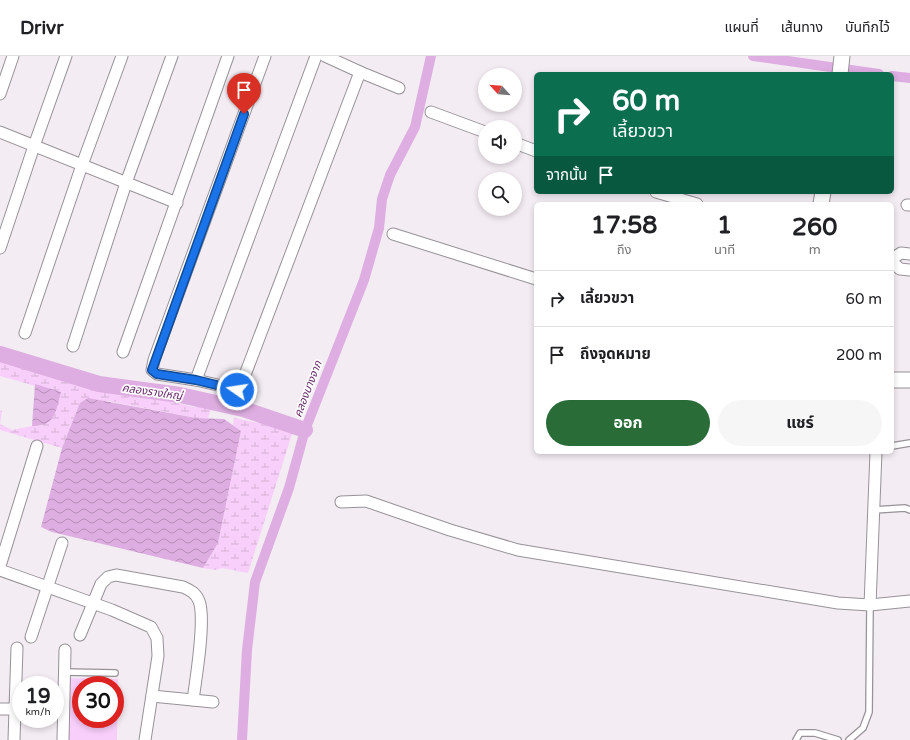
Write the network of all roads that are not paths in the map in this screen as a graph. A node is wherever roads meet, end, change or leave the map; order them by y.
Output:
1 (13, 56) edge
2 (66, 56) edge
3 (122, 56) edge
4 (172, 56) edge
5 (228, 56) edge
6 (265, 56) edge
7 (316, 56) edge
8 (325, 56) edge
9 (842, 56) edge
10 (360, 72) junction
11 (840, 72) edge
12 (399, 88) dead end
13 (0, 94) edge
14 (431, 112) dead end
15 (478, 129) edge
16 (0, 132) edge
17 (34, 146) junction
18 (522, 146) edge
19 (534, 150) edge
20 (82, 166) junction
21 (126, 184) junction
22 (663, 194) edge
23 (690, 202) edge
24 (177, 203) junction
25 (393, 234) dead end
26 (0, 248) edge
27 (910, 254) edge
28 (894, 258) edge
29 (894, 264) edge
30 (910, 270) edge
31 (534, 278) edge
32 (25, 333) dead end
33 (73, 346) dead end
34 (123, 352) dead end
35 (196, 380) junction
36 (894, 380) edge
37 (910, 380) edge
38 (910, 443) edge
39 (37, 446) dead end
40 (894, 446) edge
41 (876, 454) edge
42 (341, 502) dead end
43 (874, 510) junction
44 (910, 510) edge
45 (62, 543) dead end
46 (0, 566) edge
47 (0, 570) edge
48 (48, 586) junction
49 (910, 601) edge
50 (94, 603) junction
51 (870, 605) junction
52 (80, 635) dead end
53 (31, 637) dead end
54 (17, 648) dead end
55 (65, 650) dead end
56 (64, 672) junction
57 (115, 673) dead end
58 (17, 676) edge
59 (63, 676) edge
60 (152, 696) junction
61 (193, 700) junction
62 (213, 702) dead end
63 (0, 709) edge
64 (12, 709) edge
65 (16, 728) edge
66 (61, 728) edge
67 (14, 740) edge
68 (63, 740) edge
69 (146, 740) edge
70 (796, 740) edge
71 (838, 740) edge
72 (849, 740) edge

1 - 13 street
2 - 17 street
3 - 20 street
4 - 21 street
5 - 24 street
6 - 35 street
7 - 35 street
8 - 10 street
9 - 11 street
10 - 12 street
10 - 35 street
14 - 15 street
16 - 17 street
17 - 20 street
17 - 26 street
18 - 19 street
20 - 21 street
20 - 32 street
21 - 24 street
21 - 33 street
22 - 23 street
24 - 34 street
25 - 31 street
27 - 28 street
29 - 30 street
36 - 37 street
38 - 40 lane
39 - 46 street
41 - 43 street
42 - 51 street
43 - 44 lane
43 - 51 street
45 - 48 street
47 - 48 street
48 - 50 street
48 - 53 street
49 - 51 street
50 - 52 street
50 - 60 street
50 - 61 street
51 - 72 lane
54 - 58 street
55 - 56 street
56 - 57 lane
56 - 59 street
60 - 61 street
60 - 69 street
61 - 62 street
63 - 64 street
65 - 67 street
66 - 68 street
70 - 71 lane

